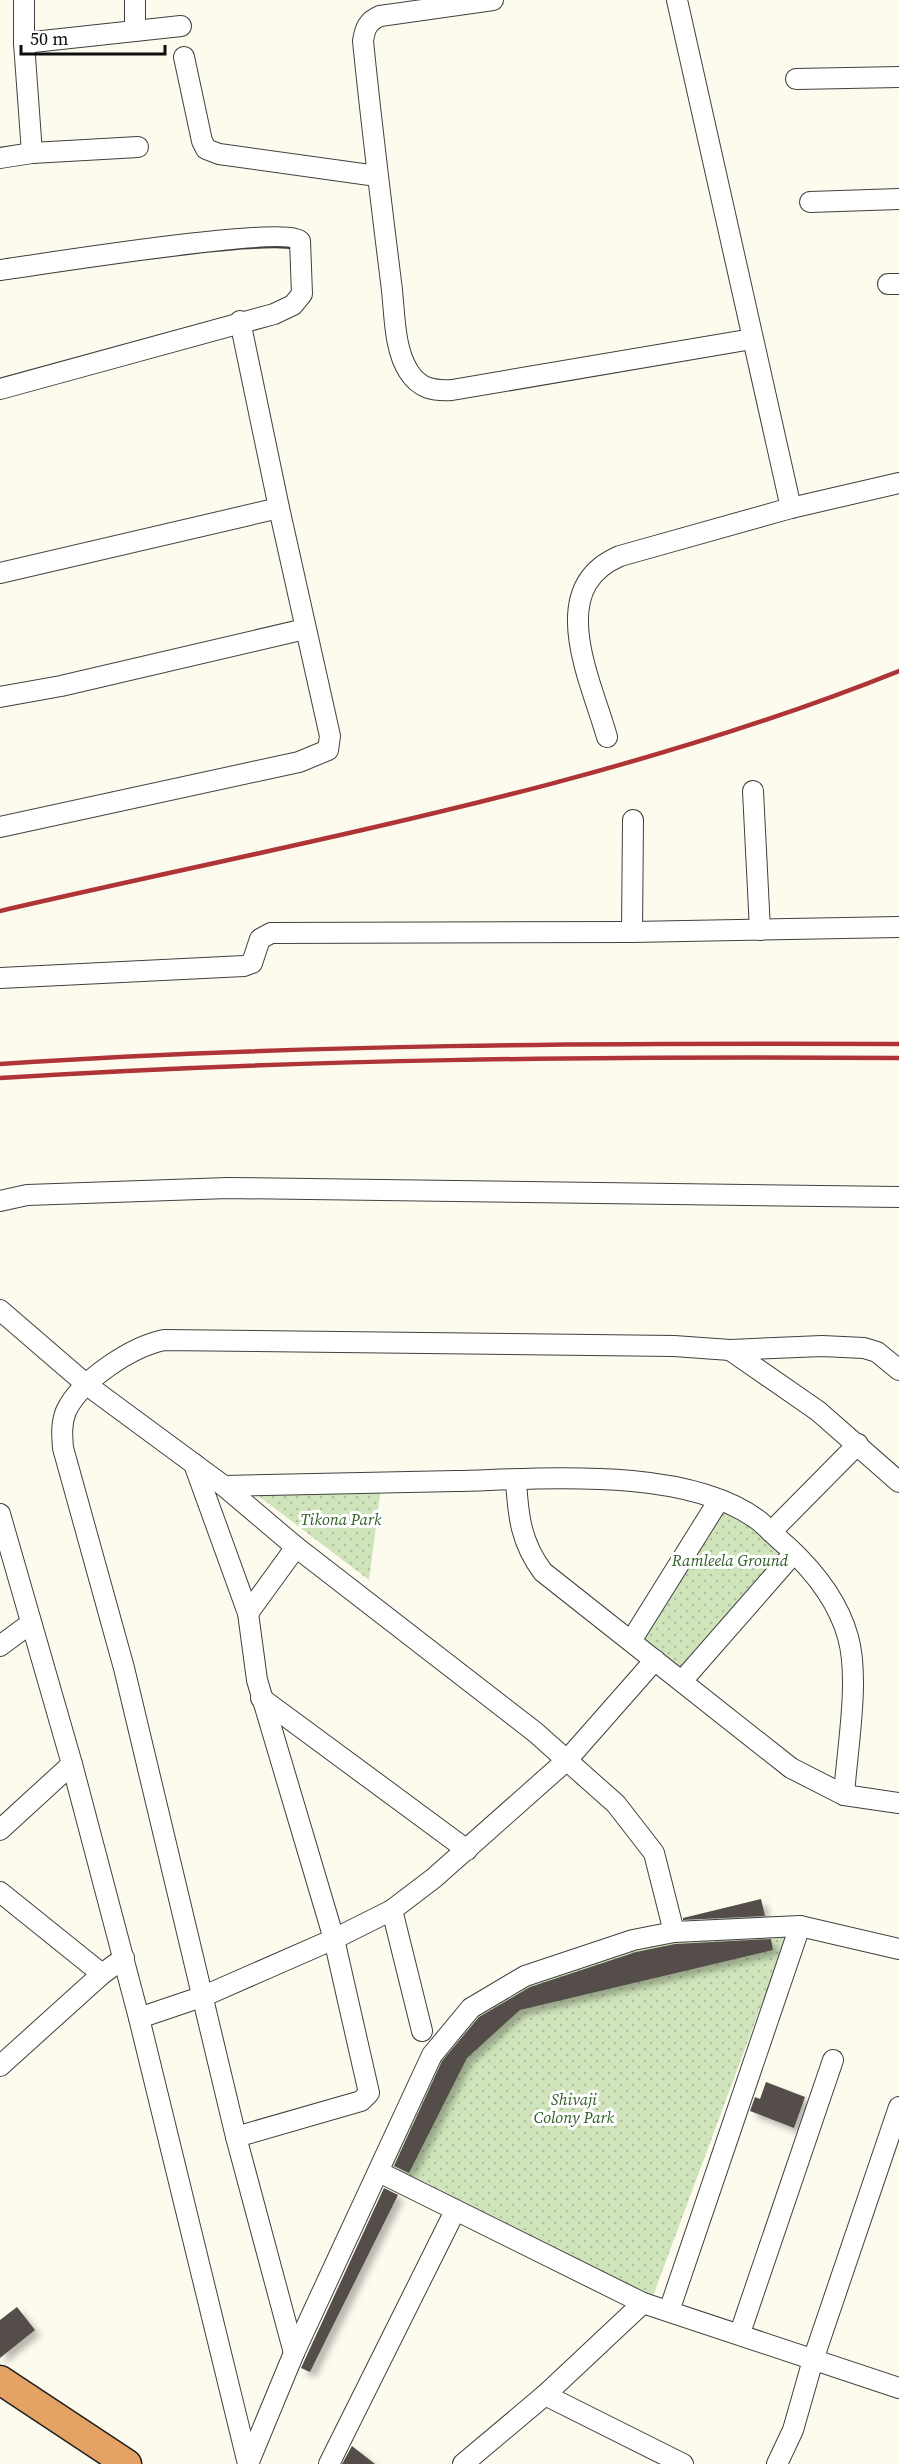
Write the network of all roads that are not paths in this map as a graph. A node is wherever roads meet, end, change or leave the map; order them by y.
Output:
1 (24, 0) edge
2 (135, 0) edge
3 (493, 0) edge
4 (677, 0) edge
5 (181, 26) dead end
6 (135, 30) junction
7 (24, 43) junction
8 (184, 57) dead end
9 (899, 77) edge
10 (796, 79) dead end
11 (138, 147) dead end
12 (32, 153) junction
13 (0, 158) edge
14 (377, 176) junction
15 (899, 200) edge
16 (810, 201) dead end
17 (0, 270) edge
18 (240, 321) junction
19 (752, 339) junction
20 (0, 389) edge
21 (899, 483) edge
22 (279, 508) junction
23 (791, 508) junction
24 (0, 573) edge
25 (305, 629) junction
26 (0, 697) edge
27 (607, 737) dead end
28 (753, 791) dead end
29 (633, 820) dead end
30 (0, 827) edge
31 (899, 927) edge
32 (760, 930) junction
33 (632, 932) junction
34 (0, 978) edge
35 (899, 1197) edge
36 (0, 1201) edge
37 (0, 1310) edge
38 (730, 1350) junction
39 (899, 1370) edge
40 (87, 1385) junction
41 (858, 1444) junction
42 (194, 1464) junction
43 (516, 1480) junction
44 (899, 1482) edge
45 (224, 1486) junction
46 (719, 1500) junction
47 (0, 1514) edge
48 (771, 1532) junction
49 (296, 1547) junction
50 (794, 1553) junction
51 (248, 1613) junction
52 (31, 1623) junction
53 (631, 1641) junction
54 (0, 1646) edge
55 (655, 1660) junction
56 (682, 1681) junction
57 (261, 1698) junction
58 (567, 1760) junction
59 (72, 1764) junction
60 (844, 1795) junction
61 (899, 1803) edge
62 (0, 1830) edge
63 (467, 1850) junction
64 (0, 1892) edge
65 (392, 1910) junction
66 (800, 1926) junction
67 (674, 1932) junction
68 (334, 1940) junction
69 (899, 1949) edge
70 (124, 1958) junction
71 (102, 1974) junction
72 (204, 1996) junction
73 (139, 2018) junction
74 (422, 2031) dead end
75 (832, 2060) dead end
76 (0, 2066) edge
77 (899, 2107) edge
78 (236, 2137) junction
79 (379, 2172) junction
80 (455, 2211) junction
81 (643, 2303) junction
82 (669, 2311) junction
83 (740, 2333) junction
84 (294, 2353) junction
85 (813, 2360) junction
86 (0, 2380) edge
87 (899, 2388) edge
88 (545, 2395) junction
89 (127, 2464) edge
90 (248, 2464) edge
91 (330, 2464) edge
92 (463, 2464) edge
93 (683, 2464) edge
94 (777, 2464) edge

1 - 7 street
2 - 6 street
3 - 14 street
4 - 19 street
5 - 6 street
6 - 7 street
7 - 12 street
8 - 14 street
9 - 10 street
11 - 12 street
12 - 13 street
14 - 19 street
15 - 16 street
17 - 18 street
18 - 20 street
18 - 22 street
19 - 23 street
21 - 23 street
22 - 24 street
22 - 25 street
23 - 27 street
25 - 26 street
25 - 30 street
28 - 32 street
29 - 33 street
31 - 32 street
32 - 33 street
33 - 34 street
35 - 36 street
37 - 40 street
38 - 39 street
38 - 40 street
38 - 41 street
40 - 42 street
40 - 72 street
41 - 44 street
41 - 48 street
42 - 45 street
42 - 51 street
43 - 45 street
43 - 46 street
43 - 53 street
45 - 49 street
46 - 48 street
46 - 53 street
47 - 52 street
48 - 50 street
49 - 51 street
49 - 58 street
50 - 56 street
50 - 60 street
51 - 57 street
52 - 54 street
52 - 59 street
53 - 55 street
55 - 56 street
55 - 58 street
56 - 60 street
57 - 63 street
57 - 68 street
58 - 63 street
58 - 67 street
59 - 62 street
59 - 70 street
60 - 61 street
63 - 65 street
64 - 71 street
65 - 68 street
65 - 74 street
66 - 67 street
66 - 69 street
66 - 82 street
67 - 79 street
68 - 72 street
68 - 78 street
70 - 71 street
70 - 73 street
71 - 76 street
72 - 73 street
72 - 78 street
73 - 90 street
75 - 83 street
77 - 85 street
78 - 84 street
79 - 80 street
79 - 84 street
80 - 81 street
80 - 91 street
81 - 82 street
81 - 88 street
82 - 83 street
83 - 85 street
84 - 90 street
85 - 87 street
85 - 94 street
86 - 89 highway
88 - 92 street
88 - 93 street

